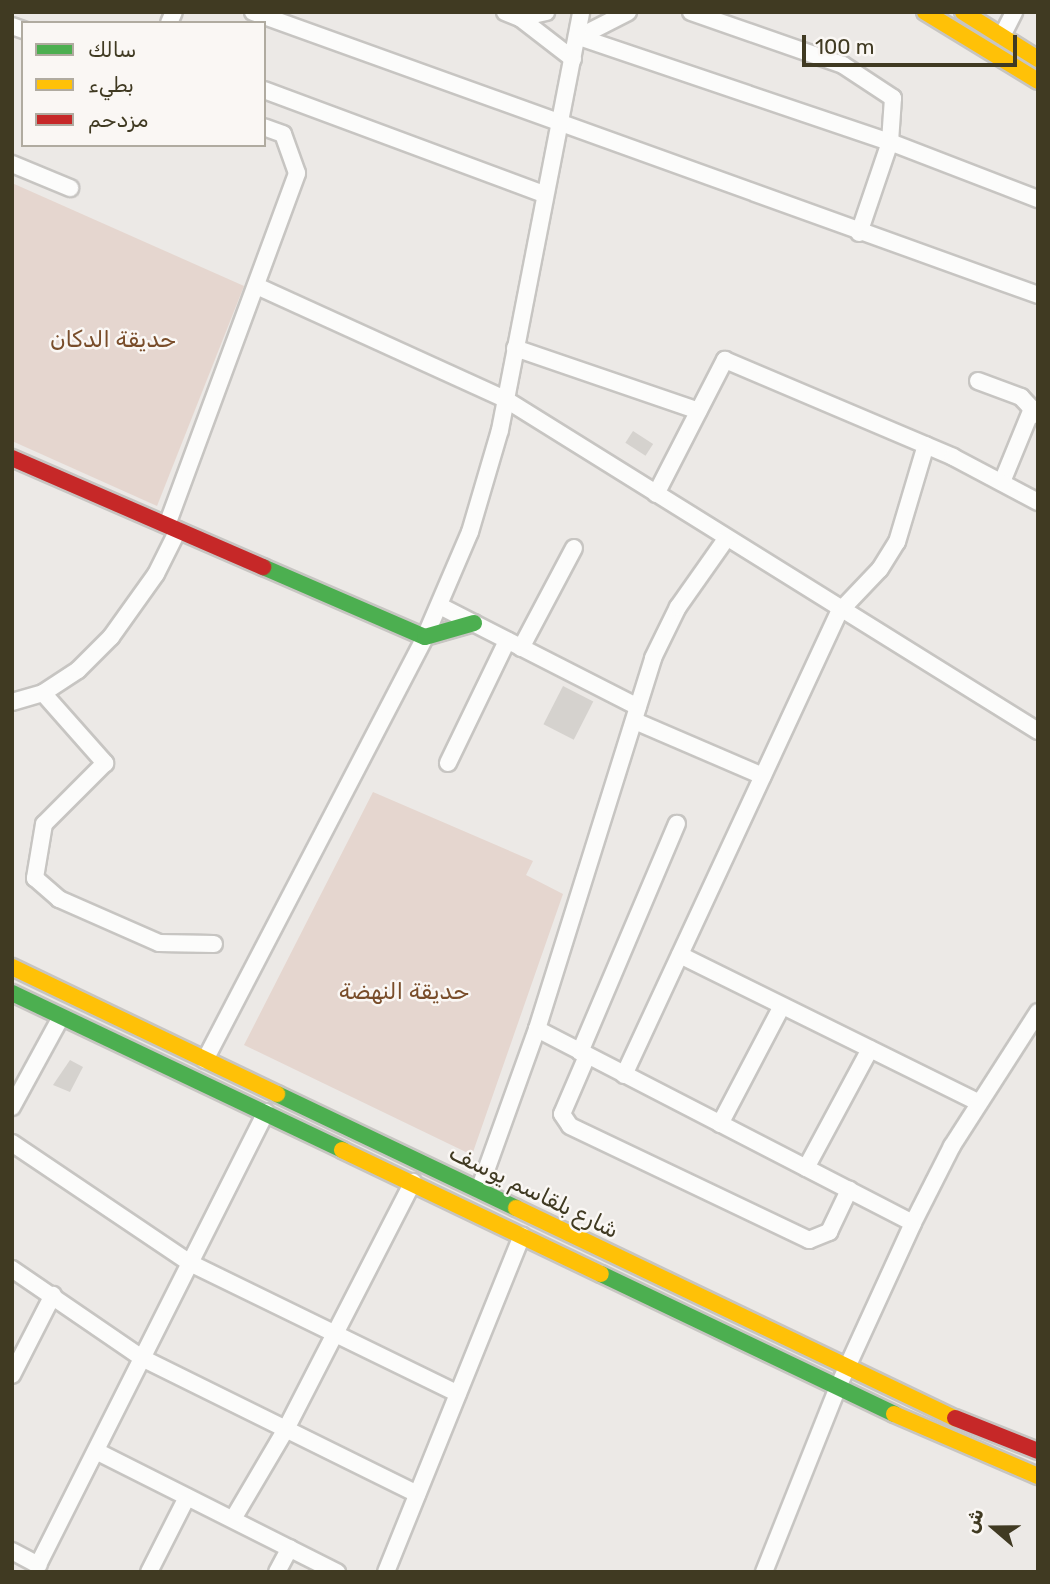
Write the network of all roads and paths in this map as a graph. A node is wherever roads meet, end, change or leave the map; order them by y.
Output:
1 (253, 12) edge
2 (505, 12) edge
3 (546, 12) edge
4 (581, 12) edge
5 (628, 12) edge
6 (691, 12) edge
7 (925, 12) edge
8 (963, 12) edge
9 (1014, 12) edge
10 (520, 18) junction
11 (1002, 36) junction
12 (579, 37) junction
13 (573, 59) junction
14 (1038, 59) edge
15 (1038, 81) edge
16 (266, 91) edge
17 (558, 120) junction
18 (266, 128) edge
19 (890, 142) junction
20 (12, 164) edge
21 (70, 188) dead end
22 (544, 194) junction
23 (1038, 199) edge
24 (859, 233) junction
25 (259, 287) junction
26 (1038, 295) edge
27 (515, 348) junction
28 (978, 382) dead end
29 (505, 398) junction
30 (699, 411) junction
31 (1035, 412) edge
32 (926, 445) junction
33 (12, 458) edge
34 (1002, 482) junction
35 (656, 494) junction
36 (1038, 502) edge
37 (173, 528) junction
38 (726, 539) junction
39 (574, 548) dead end
40 (440, 606) junction
41 (839, 612) junction
42 (474, 623) junction
43 (425, 637) junction
44 (514, 644) junction
45 (43, 693) junction
46 (12, 702) edge
47 (636, 714) junction
48 (1038, 731) edge
49 (448, 763) dead end
50 (763, 776) junction
51 (677, 824) dead end
52 (214, 944) dead end
53 (680, 955) junction
54 (12, 967) edge
55 (12, 993) edge
56 (782, 1006) junction
57 (1038, 1012) edge
58 (61, 1017) junction
59 (537, 1029) junction
60 (870, 1049) junction
61 (584, 1054) junction
62 (205, 1060) junction
63 (624, 1075) junction
64 (978, 1102) junction
65 (12, 1107) edge
66 (266, 1112) junction
67 (720, 1124) junction
68 (12, 1143) edge
69 (806, 1168) junction
70 (412, 1182) junction
71 (479, 1189) junction
72 (849, 1190) junction
73 (913, 1223) junction
74 (522, 1235) junction
75 (190, 1263) junction
76 (12, 1269) edge
77 (53, 1294) junction
78 (337, 1333) junction
79 (142, 1358) junction
80 (848, 1367) junction
81 (12, 1375) edge
82 (838, 1387) junction
83 (458, 1394) junction
84 (286, 1429) junction
85 (96, 1451) junction
86 (1038, 1451) edge
87 (1038, 1476) edge
88 (417, 1494) junction
89 (187, 1497) junction
90 (233, 1519) junction
91 (290, 1548) junction
92 (12, 1551) edge
93 (149, 1572) edge
94 (277, 1572) edge
95 (337, 1572) edge
96 (386, 1572) edge
97 (764, 1572) edge

1 - 17 street
2 - 10 street
3 - 10 street
4 - 12 street
5 - 12 street
6 - 19 street
7 - 15 main road
8 - 11 main road
9 - 11 street
10 - 13 street
11 - 14 main road
12 - 13 street
12 - 19 street
13 - 17 street
16 - 22 street
17 - 22 street
17 - 24 street
18 - 25 street
19 - 23 street
19 - 24 street
20 - 21 street
22 - 27 street
24 - 26 street
25 - 29 street
25 - 37 street
27 - 29 street
27 - 30 street
28 - 31 street
29 - 35 street
29 - 40 street
30 - 32 street
30 - 35 street
31 - 34 street
32 - 34 street
32 - 41 street
33 - 37 main road
34 - 36 street
35 - 38 street
37 - 43 main road
37 - 45 street
38 - 41 street
38 - 47 street
39 - 44 street
40 - 42 street
40 - 43 street
41 - 48 street
41 - 50 street
42 - 43 main road
42 - 44 street
43 - 62 street
44 - 47 street
44 - 49 street
45 - 46 street
45 - 52 street
47 - 50 street
47 - 59 street
50 - 53 street
51 - 61 street
53 - 56 street
53 - 63 street
54 - 62 main road, شارع بلقاسم يوسف
55 - 58 main road, شارع بلقاسم يوسف
56 - 60 street
56 - 67 street
57 - 64 street
58 - 65 street
58 - 66 main road, شارع بلقاسم يوسف
59 - 61 street
59 - 71 street
60 - 64 street
60 - 69 street
61 - 63 street
61 - 72 street
62 - 71 main road, شارع بلقاسم يوسف
63 - 67 street
64 - 73 street
66 - 70 main road, شارع بلقاسم يوسف
66 - 75 street
67 - 69 street
68 - 75 street
69 - 72 street
70 - 74 main road, شارع بلقاسم يوسف
70 - 78 street
71 - 80 main road, شارع بلقاسم يوسف
72 - 73 street
73 - 80 street
74 - 82 main road, شارع بلقاسم يوسف
74 - 83 street
75 - 78 street
75 - 79 street
76 - 77 street
77 - 79 street
77 - 81 street
78 - 83 street
78 - 84 street
79 - 84 street
79 - 85 street
80 - 82 street
80 - 86 main road, شارع بلقاسم يوسف
82 - 87 main road, شارع بلقاسم يوسف
82 - 97 street
83 - 88 street
84 - 88 street
84 - 90 street
85 - 89 street
85 - 92 street
88 - 96 street
89 - 90 street
89 - 93 street
90 - 91 street
91 - 94 street
91 - 95 street

